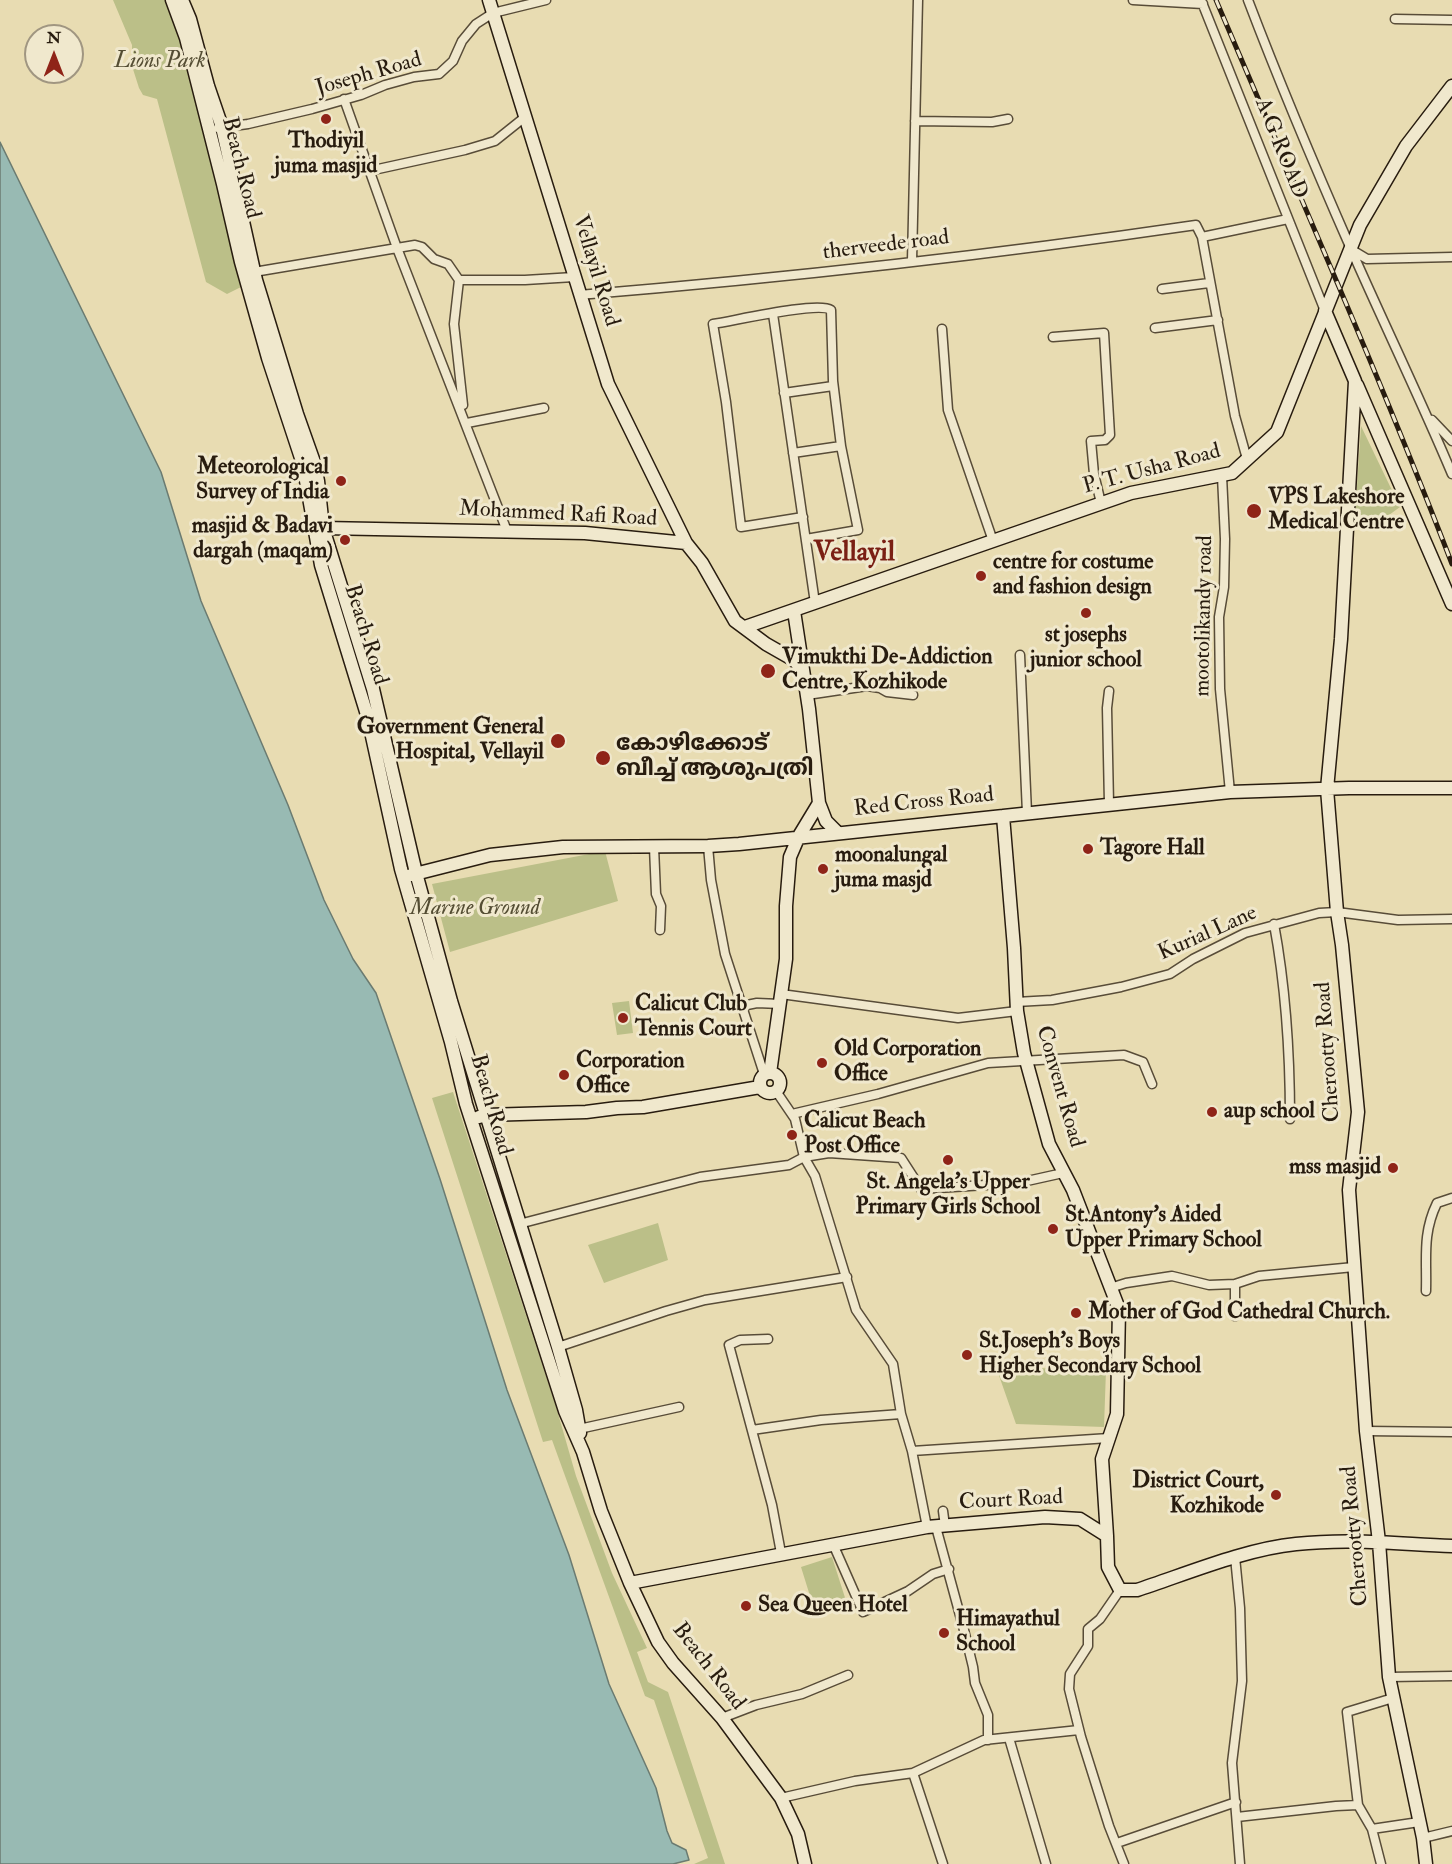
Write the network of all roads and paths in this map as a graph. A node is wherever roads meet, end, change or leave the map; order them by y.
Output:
1 (172, 0) edge
2 (182, 0) edge
3 (489, 0) edge
4 (546, 0) edge
5 (918, 0) edge
6 (1133, 0) edge
7 (1248, 0) edge
8 (1202, 2) edge
9 (493, 13) junction
10 (1395, 19) dead end
11 (1452, 20) edge
12 (1452, 86) edge
13 (344, 99) junction
14 (525, 117) junction
15 (1008, 119) dead end
16 (915, 121) junction
17 (222, 127) junction
18 (209, 131) junction
19 (369, 171) junction
20 (1288, 219) junction
21 (1202, 237) junction
22 (397, 248) junction
23 (1351, 250) junction
24 (1452, 257) edge
25 (912, 261) junction
26 (254, 272) junction
27 (574, 277) junction
28 (459, 280) junction
29 (1209, 283) junction
30 (1162, 289) dead end
31 (579, 295) junction
32 (1325, 311) junction
33 (773, 314) junction
34 (1218, 320) junction
35 (1155, 328) dead end
36 (942, 329) dead end
37 (1053, 337) dead end
38 (1355, 381) junction
39 (833, 386) junction
40 (784, 393) junction
41 (544, 408) dead end
42 (1427, 414) junction
43 (466, 420) junction
44 (1452, 441) edge
45 (841, 446) junction
46 (793, 453) junction
47 (1247, 459) junction
48 (1452, 474) edge
49 (1222, 477) junction
50 (1101, 503) junction
51 (802, 517) junction
52 (323, 528) junction
53 (507, 531) junction
54 (806, 539) junction
55 (993, 541) junction
56 (686, 543) junction
57 (815, 603) junction
58 (1452, 604) edge
59 (794, 611) junction
60 (745, 627) junction
61 (1020, 655) dead end
62 (803, 671) junction
63 (1109, 691) dead end
64 (807, 695) junction
65 (913, 695) dead end
66 (1452, 788) edge
67 (1327, 789) junction
68 (1230, 792) junction
69 (819, 803) junction
70 (1109, 804) junction
71 (1027, 813) junction
72 (1003, 816) junction
73 (838, 833) junction
74 (799, 836) junction
75 (708, 846) junction
76 (654, 847) junction
77 (416, 873) junction
78 (404, 878) junction
79 (1337, 912) junction
80 (1452, 919) edge
81 (1274, 924) junction
82 (660, 930) dead end
83 (781, 999) junction
84 (742, 1006) junction
85 (1017, 1006) junction
86 (1026, 1060) junction
87 (767, 1074) junction
88 (1152, 1084) dead end
89 (760, 1087) junction
90 (776, 1091) junction
91 (792, 1114) junction
92 (486, 1115) junction
93 (1290, 1119) dead end
94 (470, 1120) junction
95 (804, 1157) junction
96 (1063, 1173) junction
97 (1452, 1198) edge
98 (519, 1224) junction
99 (1354, 1267) junction
100 (847, 1277) junction
101 (1235, 1284) junction
102 (1110, 1288) junction
103 (1426, 1291) dead end
104 (1235, 1316) dead end
105 (768, 1339) dead end
106 (558, 1347) junction
107 (679, 1407) dead end
108 (901, 1414) junction
109 (579, 1429) junction
110 (752, 1430) junction
111 (1366, 1431) junction
112 (1452, 1432) edge
113 (1109, 1438) junction
114 (912, 1451) junction
115 (583, 1452) junction
116 (943, 1511) dead end
117 (936, 1527) junction
118 (1107, 1536) junction
119 (1379, 1542) junction
120 (833, 1544) junction
121 (1452, 1546) edge
122 (781, 1553) junction
123 (1235, 1557) junction
124 (949, 1569) junction
125 (630, 1583) junction
126 (1120, 1590) junction
127 (848, 1675) dead end
128 (1452, 1676) edge
129 (1389, 1677) junction
130 (1394, 1698) junction
131 (722, 1718) junction
132 (1079, 1730) junction
133 (1009, 1738) junction
134 (988, 1740) junction
135 (913, 1773) junction
136 (781, 1798) junction
137 (1236, 1802) junction
138 (1358, 1805) junction
139 (1237, 1817) junction
140 (1419, 1822) junction
141 (1372, 1828) junction
142 (1452, 1832) edge
143 (1423, 1838) junction
144 (1117, 1843) junction
145 (805, 1864) edge
146 (943, 1864) edge
147 (1046, 1864) edge
148 (1124, 1864) edge
149 (1240, 1864) edge
150 (1382, 1864) edge
151 (1426, 1864) edge

1 - 18 street, Beach Road
2 - 17 street, Beach Road
3 - 9 street, Vellayil Road
4 - 9 street, Joseph Road
5 - 16 street
6 - 8 street
7 - 23 street
8 - 20 street, A G ROAD
9 - 13 street, Joseph Road
9 - 14 street, Vellayil Road
10 - 11 street
12 - 23 street, P. T. Usha Road
13 - 17 street, Joseph Road
13 - 19 street
14 - 19 street
14 - 27 street, Vellayil Road
15 - 16 street
16 - 25 street
17 - 18 street, Joseph Road
17 - 26 street, Beach Road
18 - 78 street, Beach Road
19 - 22 street
20 - 21 street
20 - 32 street, A G ROAD
21 - 25 street, therveede road
21 - 29 street
22 - 26 street
22 - 28 street
22 - 43 street
23 - 24 street
23 - 32 street, P. T. Usha Road
23 - 42 street
25 - 31 street, therveede road
26 - 52 street, Beach Road
27 - 28 street
27 - 31 street, Vellayil Road
28 - 43 street
29 - 30 street
29 - 34 street
31 - 56 street, Vellayil Road
32 - 38 street, Cherootty Road
32 - 47 street, P. T. Usha Road
33 - 39 street
33 - 40 street
33 - 51 street
34 - 35 street
34 - 47 street
36 - 55 street
37 - 50 street
38 - 58 street
38 - 67 street, Cherootty Road
39 - 40 street
39 - 45 street
40 - 46 street
41 - 43 street
42 - 44 street
42 - 48 street
43 - 53 street
45 - 46 street
45 - 54 street
46 - 51 street
47 - 49 street, P. T. Usha Road
49 - 50 street, P. T. Usha Road
49 - 68 street, mootolikandy road
50 - 55 street, P. T. Usha Road
51 - 54 street
52 - 53 street, Mohammed Rafi Road
52 - 77 street, Beach Road
53 - 56 street, Mohammed Rafi Road
54 - 57 street
55 - 57 street, P. T. Usha Road
56 - 60 street, Mohammed Rafi Road
57 - 59 street, P. T. Usha Road
59 - 60 street, P. T. Usha Road
59 - 62 street
60 - 62 street, Mohammed Rafi Road
61 - 71 street
62 - 64 street
63 - 70 street
64 - 65 street
64 - 69 street
66 - 67 street, Red Cross Road
67 - 68 street, Red Cross Road
67 - 79 street, Cherootty Road
68 - 70 street, Red Cross Road
69 - 73 street
69 - 74 street
70 - 71 street, Red Cross Road
71 - 72 street, Red Cross Road
72 - 73 street, Red Cross Road
72 - 85 street, Convent Road
73 - 74 street, Red Cross Road
74 - 75 street, Red Cross Road
74 - 83 street
75 - 76 street, Red Cross Road
75 - 84 street
76 - 77 street, Red Cross Road
76 - 82 street
77 - 78 street, Red Cross Road
77 - 92 street, Beach Road
78 - 94 street, Beach Road
79 - 80 street, Kurial Lane
79 - 81 street, Kurial Lane
79 - 99 street, Cherootty Road
81 - 85 street, Kurial Lane
81 - 93 street
83 - 84 street, Kurial Lane
83 - 85 street, Kurial Lane
83 - 87 street
84 - 87 street
85 - 86 street, Convent Road
86 - 88 street
86 - 91 street
86 - 96 street, Convent Road
87 - 89 street
87 - 90 street
89 - 90 street
89 - 92 street
90 - 91 street
91 - 95 street
92 - 94 street
92 - 98 street, Beach Road
94 - 115 street, Beach Road
95 - 96 street
95 - 98 street
95 - 100 street
96 - 102 street, Convent Road
97 - 103 street
98 - 106 street, Beach Road
99 - 101 street
99 - 111 street, Cherootty Road
100 - 106 street
100 - 108 street
101 - 102 street
101 - 104 street
102 - 113 street, Convent Road
105 - 110 street
106 - 109 street, Beach Road
107 - 109 street
108 - 110 street
108 - 114 street
109 - 115 street, Beach Road
110 - 122 street
111 - 112 street
111 - 119 street, Cherootty Road
113 - 114 street
113 - 118 street, Convent Road
114 - 117 street
115 - 125 street, Beach Road
116 - 117 street
117 - 118 street, Court Road
117 - 120 street, Court Road
117 - 124 street
118 - 126 street
119 - 121 street
119 - 123 street
119 - 129 street, Cherootty Road
120 - 122 street, Court Road
120 - 124 street
122 - 125 street, Court Road
123 - 126 street
123 - 137 street
124 - 134 street
125 - 131 street, Beach Road
126 - 132 street
127 - 131 street
128 - 129 street
129 - 130 street, Cherootty Road
130 - 138 street
130 - 140 street, Cherootty Road
131 - 136 street, Beach Road
132 - 133 street
132 - 144 street
133 - 134 street
133 - 147 street
134 - 135 street
135 - 136 street
135 - 146 street
136 - 145 street, Beach Road
137 - 139 street
137 - 144 street
138 - 139 street
138 - 141 street
139 - 149 street
140 - 141 street
140 - 143 street, Cherootty Road
141 - 150 street
142 - 143 street
143 - 151 street, Cherootty Road
144 - 148 street

